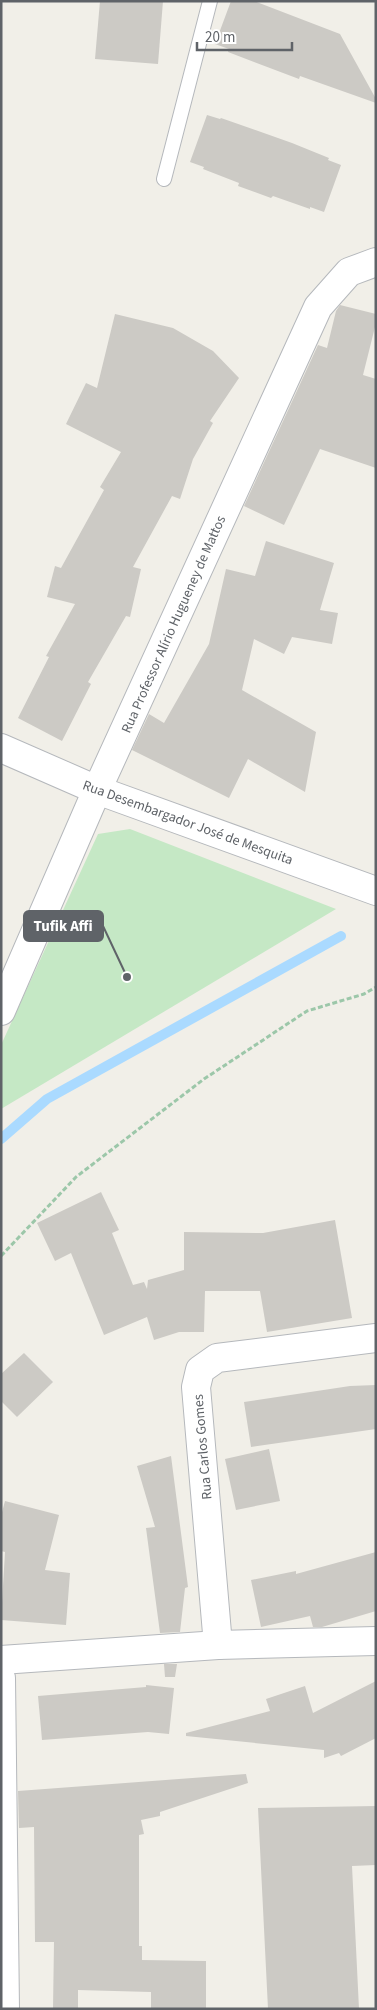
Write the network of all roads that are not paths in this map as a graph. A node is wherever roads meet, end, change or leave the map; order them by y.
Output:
1 (210, 1) edge
2 (164, 179) dead end
3 (376, 262) edge
4 (1, 748) edge
5 (98, 790) junction
6 (376, 891) edge
7 (1, 1012) edge
8 (376, 1338) edge
9 (376, 1641) edge
10 (218, 1645) junction
11 (1, 1660) edge
12 (1, 1678) edge
13 (5, 2009) edge

1 - 2 lane
3 - 5 street, Rua Professor Alírio Hugueney de Mattos
4 - 5 street, Rua Desembargador José de Mesquita
5 - 6 street, Rua Desembargador José de Mesquita
5 - 7 street, Rua Professor Alírio Hugueney de Mattos
8 - 10 street, Rua Carlos Gomes
9 - 10 street
10 - 11 street
12 - 13 street

